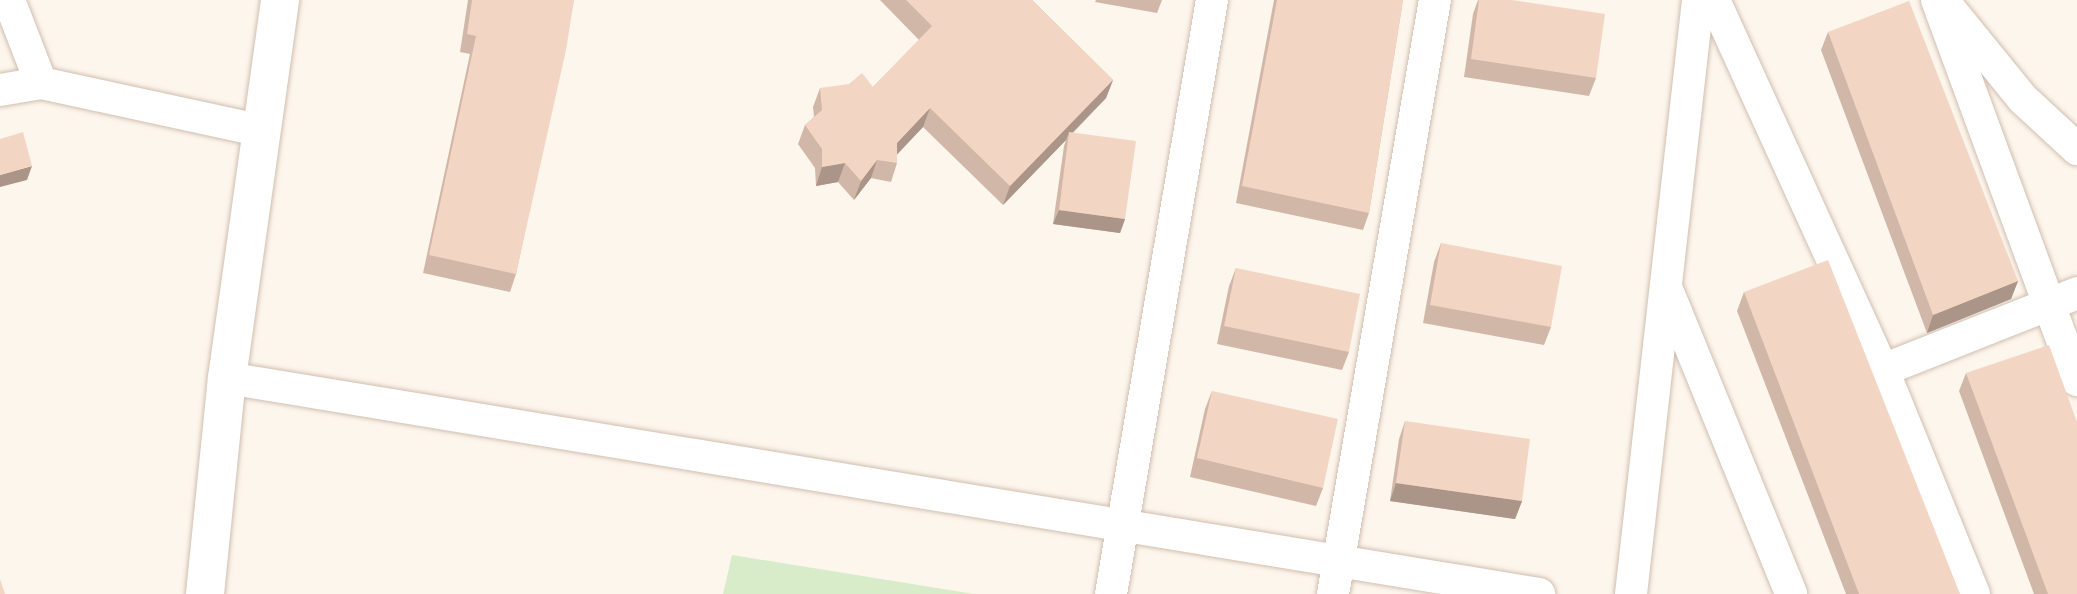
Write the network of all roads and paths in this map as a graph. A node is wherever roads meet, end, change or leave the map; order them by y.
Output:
1 (9, 0) edge
2 (280, 0) edge
3 (1212, 0) edge
4 (1435, 0) edge
5 (1698, 0) edge
6 (1714, 0) edge
7 (1937, 0) edge
8 (1942, 0) edge
9 (41, 83) junction
10 (0, 90) edge
11 (263, 131) junction
12 (2077, 149) edge
13 (1664, 282) junction
14 (2063, 298) edge
15 (1883, 370) junction
16 (227, 378) junction
17 (2077, 380) edge
18 (1121, 526) junction
19 (1338, 561) junction
20 (205, 594) edge
21 (1111, 594) edge
22 (1333, 594) edge
23 (1539, 594) edge
24 (1631, 594) edge
25 (1791, 594) edge
26 (1974, 594) edge

1 - 9 street
2 - 11 street
3 - 18 street
4 - 19 street
5 - 13 street
6 - 15 street
7 - 14 street
8 - 12 street
9 - 10 street
9 - 11 street
11 - 16 street
13 - 24 street
13 - 25 street
14 - 15 street
14 - 17 street
15 - 26 street
16 - 18 street
16 - 20 street
18 - 19 street
18 - 21 street
19 - 22 street
19 - 23 street

